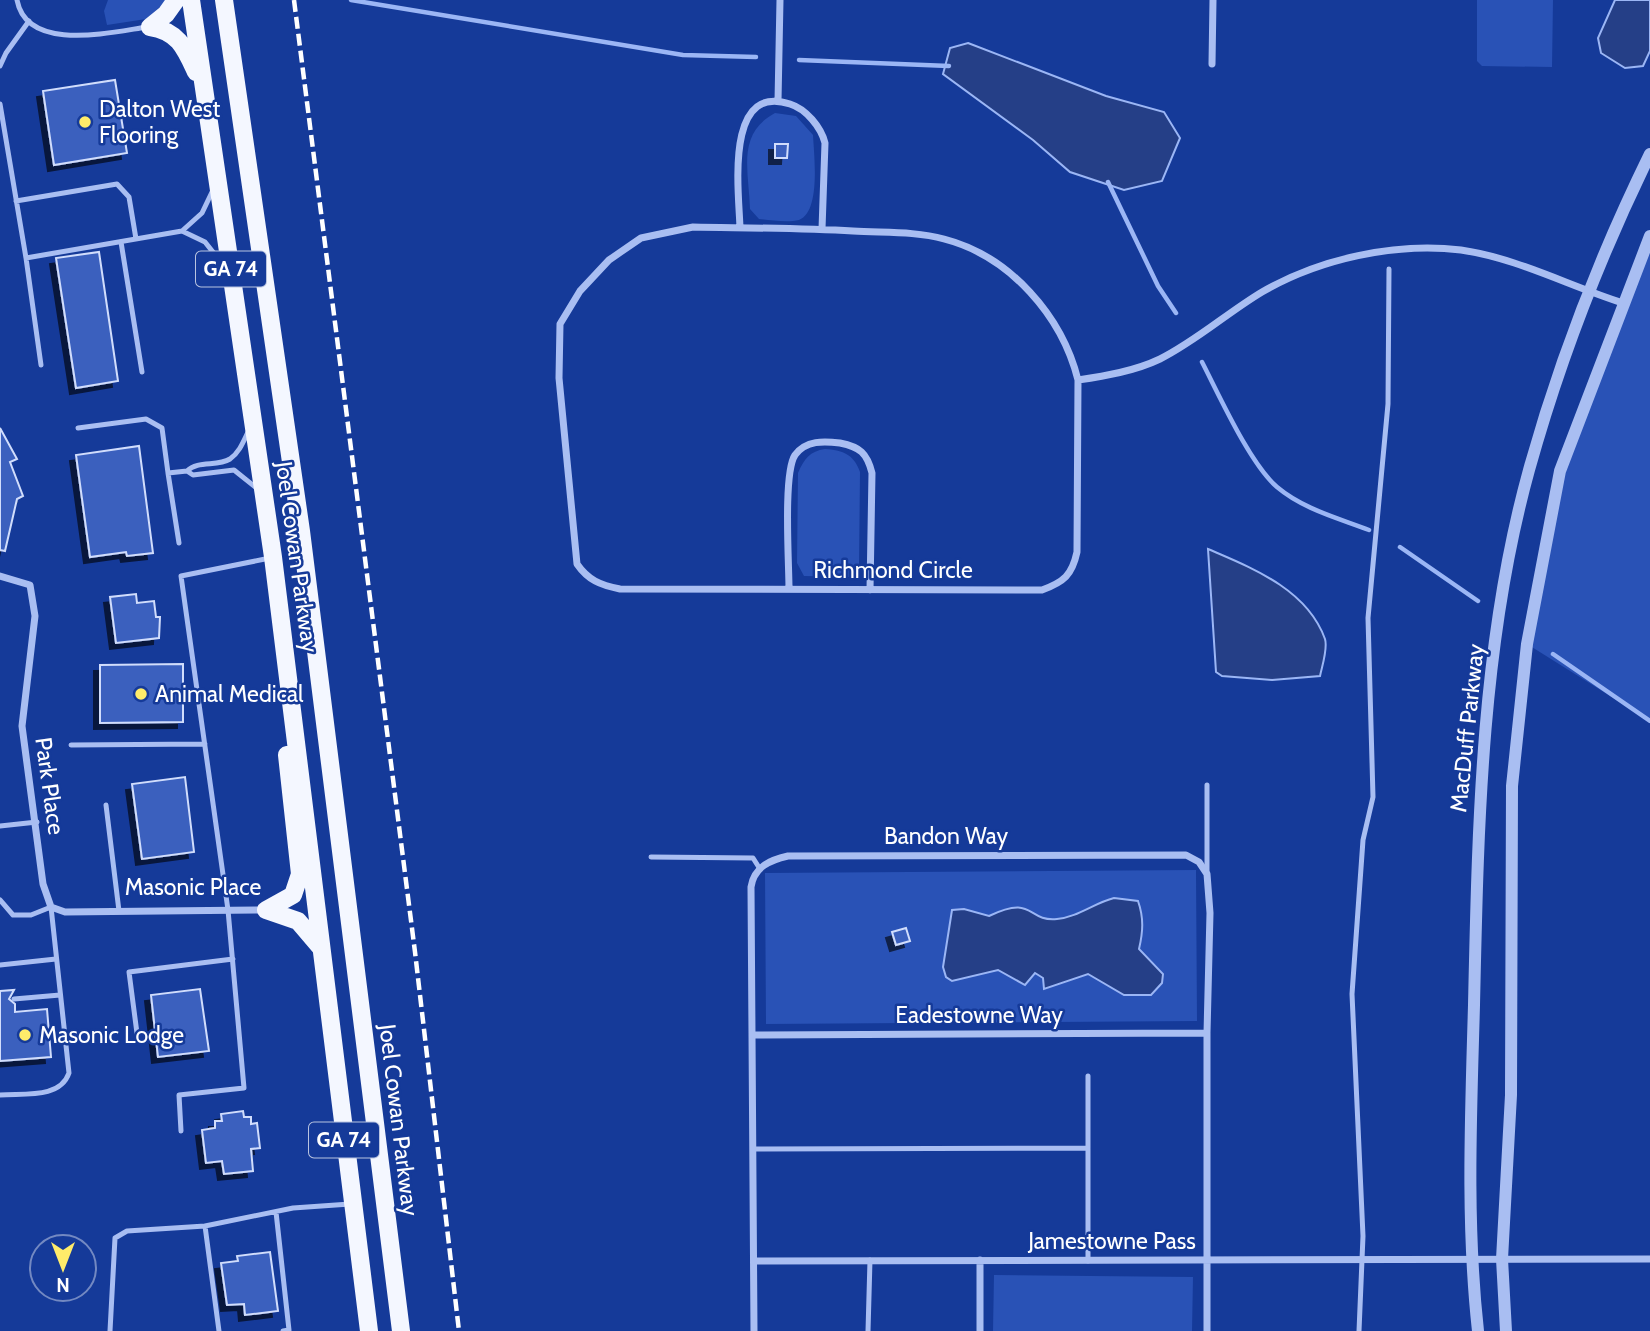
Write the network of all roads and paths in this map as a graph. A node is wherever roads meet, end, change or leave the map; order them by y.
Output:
1 (17, 0) edge
2 (176, 0) edge
3 (191, 0) edge
4 (224, 0) edge
5 (780, 0) edge
6 (1213, 0) edge
7 (29, 21) junction
8 (150, 27) junction
9 (1212, 64) dead end
10 (0, 66) edge
11 (206, 95) junction
12 (778, 101) junction
13 (0, 104) edge
14 (1650, 154) edge
15 (218, 178) junction
16 (16, 201) junction
17 (740, 228) junction
18 (822, 229) junction
19 (182, 231) junction
20 (1650, 236) edge
21 (136, 239) junction
22 (121, 242) junction
23 (26, 258) junction
24 (1389, 269) dead end
25 (232, 280) junction
26 (1590, 293) junction
27 (1622, 303) junction
28 (41, 365) dead end
29 (142, 372) dead end
30 (1078, 380) junction
31 (254, 421) junction
32 (78, 428) dead end
33 (187, 471) junction
34 (168, 473) junction
35 (265, 495) junction
36 (179, 543) dead end
37 (274, 557) junction
38 (0, 576) edge
39 (789, 589) junction
40 (870, 590) junction
41 (293, 710) junction
42 (205, 744) junction
43 (71, 745) dead end
44 (1207, 785) dead end
45 (106, 805) dead end
46 (37, 822) junction
47 (0, 826) edge
48 (651, 857) dead end
49 (760, 869) junction
50 (1207, 874) junction
51 (0, 900) edge
52 (51, 908) junction
53 (228, 910) junction
54 (266, 910) junction
55 (119, 911) junction
56 (321, 948) junction
57 (55, 959) junction
58 (233, 959) junction
59 (0, 965) edge
60 (60, 995) junction
61 (14, 999) dead end
62 (1207, 1033) junction
63 (752, 1035) junction
64 (138, 1041) dead end
65 (1088, 1076) dead end
66 (0, 1095) edge
67 (181, 1130) dead end
68 (1088, 1148) junction
69 (754, 1149) junction
70 (353, 1204) junction
71 (276, 1212) junction
72 (205, 1226) junction
73 (1470, 1259) junction
74 (1502, 1259) junction
75 (1650, 1259) edge
76 (870, 1260) junction
77 (980, 1260) junction
78 (1208, 1260) junction
79 (1361, 1260) junction
80 (754, 1261) junction
81 (1088, 1261) junction
82 (110, 1331) edge
83 (219, 1331) edge
84 (283, 1331) edge
85 (369, 1331) edge
86 (401, 1331) edge
87 (754, 1331) edge
88 (868, 1331) edge
89 (980, 1331) edge
90 (1207, 1331) edge
91 (1359, 1331) edge
92 (1478, 1331) edge
93 (1506, 1331) edge

1 - 7 lane
2 - 8 main road
3 - 11 main road, Joel Cowan Parkway / GA 74
4 - 86 main road, Joel Cowan Parkway / GA 74
5 - 12 street
6 - 9 street
7 - 8 lane
7 - 10 lane
8 - 11 main road
11 - 15 main road, Joel Cowan Parkway / GA 74
12 - 17 street
12 - 18 street
13 - 16 lane
14 - 26 street, MacDuff Parkway
15 - 19 lane
15 - 25 main road, Joel Cowan Parkway / GA 74
16 - 21 lane
16 - 23 lane
17 - 18 street, Richmond Circle
17 - 39 street, Richmond Circle
18 - 30 street, Richmond Circle
19 - 21 lane
19 - 25 lane
20 - 27 street
21 - 22 lane
22 - 23 lane
22 - 29 lane
23 - 28 lane
24 - 79 lane
25 - 31 main road, Joel Cowan Parkway / GA 74
26 - 27 street
26 - 30 street
26 - 73 street, MacDuff Parkway
27 - 74 street
30 - 40 street, Richmond Circle
31 - 33 lane
31 - 35 main road, Joel Cowan Parkway / GA 74
32 - 34 lane
33 - 34 lane
33 - 35 lane
34 - 36 lane
35 - 37 main road, Joel Cowan Parkway / GA 74
37 - 41 main road, Joel Cowan Parkway / GA 74
37 - 42 lane
38 - 46 street, Park Place
39 - 40 street, Richmond Circle
39 - 40 street
41 - 54 main road
41 - 56 main road, Joel Cowan Parkway / GA 74
42 - 43 lane
42 - 53 lane
44 - 50 lane
45 - 55 lane
46 - 47 lane
46 - 52 street, Park Place
48 - 49 lane
49 - 50 street, Bandon Way
49 - 63 street
50 - 62 street
51 - 52 lane
52 - 55 street, Masonic Place
52 - 57 lane
53 - 54 street, Masonic Place
53 - 55 street, Masonic Place
53 - 58 lane
54 - 56 main road, Masonic Place
56 - 70 main road, Joel Cowan Parkway / GA 74
57 - 59 lane
57 - 60 lane
58 - 64 lane
58 - 67 lane
60 - 61 lane
60 - 66 lane
62 - 63 street, Eadestowne Way
62 - 78 street
63 - 69 street
65 - 68 lane
68 - 69 lane
68 - 81 lane
69 - 80 street
70 - 71 lane
70 - 85 main road, Joel Cowan Parkway / GA 74
71 - 72 lane
71 - 84 lane
72 - 82 lane
72 - 83 lane
73 - 74 street, Jamestowne Pass
73 - 79 street, Jamestowne Pass
73 - 92 street, MacDuff Parkway
74 - 75 street, Jamestowne Pass
74 - 93 street
76 - 77 street, Jamestowne Pass
76 - 80 street, Jamestowne Pass
76 - 88 lane
77 - 81 street, Jamestowne Pass
77 - 89 street
78 - 79 street, Jamestowne Pass
78 - 81 street, Jamestowne Pass
78 - 90 street
79 - 91 lane
80 - 87 street

